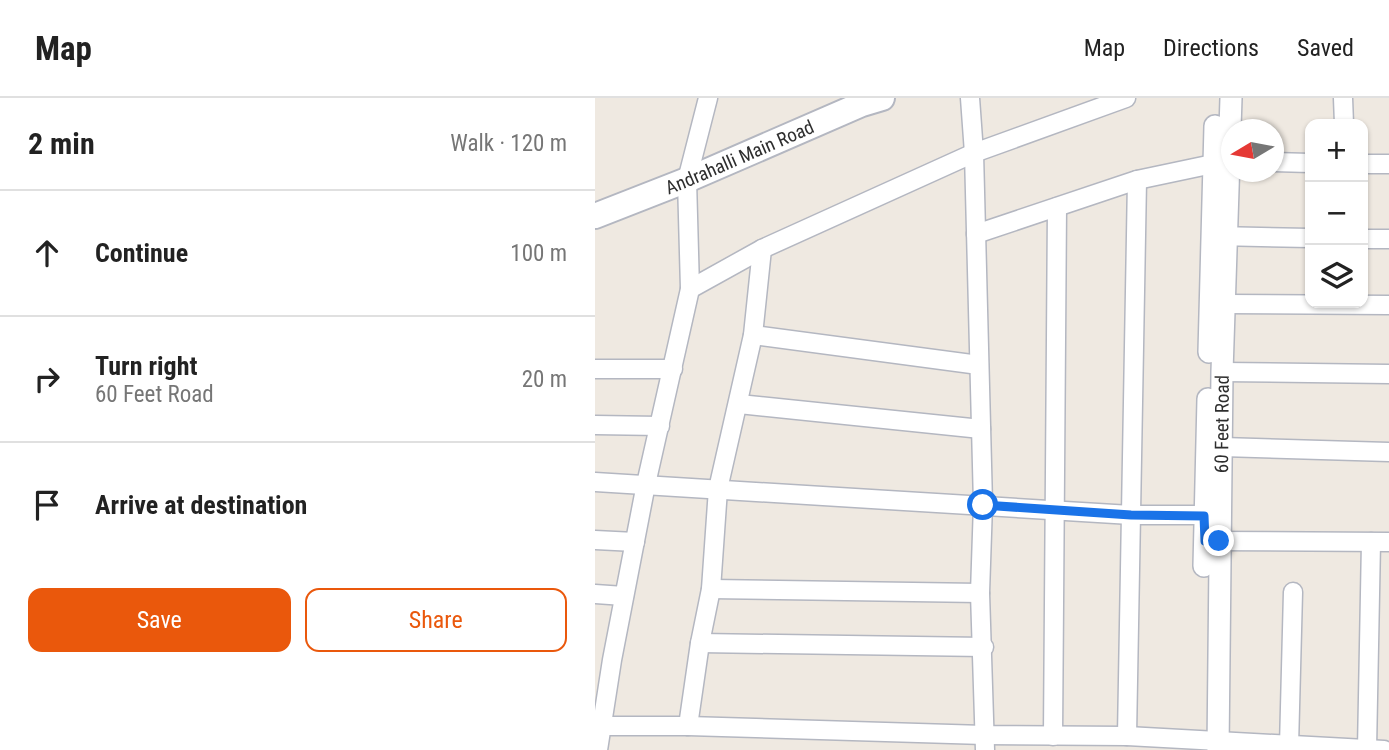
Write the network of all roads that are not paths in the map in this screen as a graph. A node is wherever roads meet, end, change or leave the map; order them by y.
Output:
1 (708, 98) edge
2 (970, 98) edge
3 (1126, 98) edge
4 (1217, 98) edge
5 (1231, 98) edge
6 (1343, 98) edge
7 (868, 100) edge
8 (1229, 119) edge
9 (1343, 119) edge
10 (1221, 130) edge
11 (974, 153) junction
12 (1221, 162) edge
13 (1284, 162) edge
14 (1305, 163) edge
15 (1368, 164) edge
16 (1389, 164) edge
17 (687, 180) junction
18 (1137, 180) junction
19 (1223, 182) edge
20 (1057, 207) junction
21 (595, 216) edge
22 (976, 234) junction
23 (1219, 236) junction
24 (1305, 238) edge
25 (1368, 239) edge
26 (1389, 239) edge
27 (762, 249) junction
28 (690, 289) junction
29 (1226, 304) junction
30 (1389, 305) edge
31 (753, 335) junction
32 (979, 365) junction
33 (595, 369) edge
34 (673, 369) junction
35 (1222, 372) junction
36 (1389, 374) edge
37 (739, 404) junction
38 (595, 425) edge
39 (660, 426) junction
40 (981, 429) junction
41 (1222, 447) junction
42 (1389, 452) edge
43 (595, 482) edge
44 (646, 484) junction
45 (718, 489) junction
46 (983, 505) junction
47 (1054, 509) junction
48 (1131, 515) junction
49 (1212, 516) junction
50 (595, 540) edge
51 (1212, 541) junction
52 (635, 542) junction
53 (1380, 542) edge
54 (711, 589) junction
55 (1293, 592) dead end
56 (981, 593) junction
57 (595, 594) edge
58 (624, 596) junction
59 (700, 643) junction
60 (983, 647) junction
61 (603, 659) edge
62 (598, 726) edge
63 (688, 726) junction
64 (1053, 736) junction
65 (1128, 736) junction
66 (984, 742) edge
67 (1211, 746) edge
68 (1289, 746) junction
69 (1375, 749) edge
70 (598, 750) edge

1 - 17 street
2 - 11 street
3 - 11 street
4 - 10 street, 60 Feet Road
5 - 8 street, 60 Feet Road
6 - 9 street
7 - 17 main road, Andrahalli Main Road
11 - 22 street
11 - 27 street
12 - 18 street
13 - 14 street
15 - 16 street
17 - 21 main road, Andrahalli Main Road
17 - 28 street
18 - 20 street
18 - 48 street
19 - 23 street, 60 Feet Road
20 - 22 street
20 - 47 street
22 - 32 street
23 - 24 street
23 - 29 street, 60 Feet Road
23 - 49 street, 60 Feet Road
25 - 26 street
27 - 28 street
27 - 31 street
28 - 34 street
29 - 30 street
29 - 35 street, 60 Feet Road
31 - 32 street
31 - 37 street
32 - 40 street
33 - 34 street
34 - 39 street
35 - 36 street
35 - 41 street, 60 Feet Road
37 - 40 street
37 - 45 street
38 - 39 street
39 - 44 street
40 - 46 street
41 - 42 street
41 - 49 street, 60 Feet Road
43 - 44 street
44 - 45 street
44 - 52 street
45 - 46 street
45 - 54 street
46 - 47 street
46 - 56 street
47 - 48 street
47 - 64 street
48 - 49 street
48 - 65 street
49 - 51 street, 60 Feet Road
50 - 52 street
51 - 53 street
51 - 67 street, 60 Feet Road
52 - 58 street
53 - 69 street
54 - 56 street
54 - 59 street
55 - 68 street
56 - 60 street
57 - 58 street
58 - 61 street
59 - 60 street
59 - 63 street
60 - 66 street
61 - 62 street
62 - 63 street
62 - 70 street
63 - 66 street
64 - 65 street
64 - 66 street
65 - 67 street
67 - 68 street
68 - 69 street

